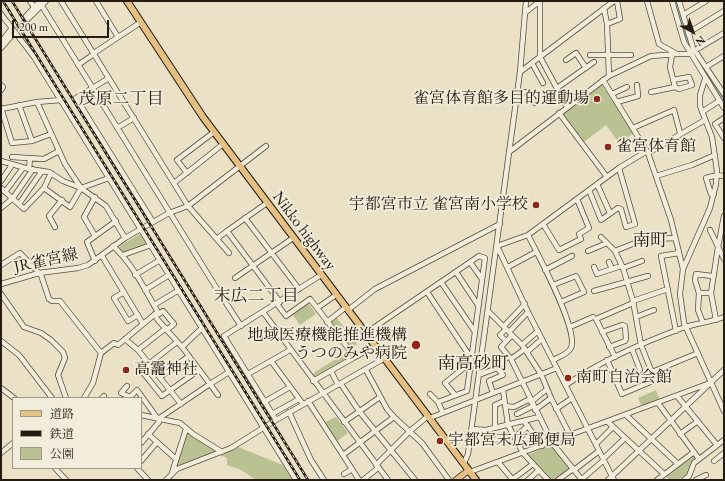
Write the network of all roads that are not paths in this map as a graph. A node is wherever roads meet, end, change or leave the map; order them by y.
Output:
1 (30, 1) edge
2 (46, 1) edge
3 (61, 1) edge
4 (96, 1) edge
5 (128, 1) edge
6 (526, 1) edge
7 (540, 1) edge
8 (614, 1) edge
9 (617, 1) edge
10 (647, 1) edge
11 (672, 1) edge
12 (679, 1) edge
13 (706, 1) edge
14 (42, 3) edge
15 (34, 7) junction
16 (604, 8) junction
17 (724, 11) edge
18 (526, 12) junction
19 (1, 14) edge
20 (30, 14) tunnel mouth
21 (683, 15) junction
22 (141, 22) junction
23 (607, 24) junction
24 (13, 32) junction
25 (688, 33) junction
26 (724, 33) edge
27 (118, 37) junction
28 (1, 42) edge
29 (1, 47) edge
30 (692, 53) junction
31 (94, 54) junction
32 (674, 54) junction
33 (590, 55) dead end
34 (609, 55) junction
35 (631, 55) dead end
36 (540, 57) junction
37 (724, 57) edge
38 (566, 60) dead end
39 (594, 62) dead end
40 (532, 63) junction
41 (78, 65) junction
42 (706, 67) junction
43 (586, 68) junction
44 (520, 72) junction
45 (609, 76) junction
46 (109, 78) junction
47 (705, 78) junction
48 (603, 80) junction
49 (673, 80) junction
50 (543, 83) dead end
51 (1, 85) edge
52 (638, 85) dead end
53 (92, 87) junction
54 (627, 87) dead end
55 (675, 87) junction
56 (557, 88) junction
57 (1, 90) edge
58 (518, 92) junction
59 (650, 92) dead end
60 (612, 94) junction
61 (724, 94) edge
62 (61, 100) junction
63 (720, 101) junction
64 (37, 102) junction
65 (616, 102) junction
66 (535, 103) dead end
67 (19, 105) junction
68 (567, 107) junction
69 (1, 108) edge
70 (724, 108) edge
71 (702, 112) junction
72 (560, 113) junction
73 (134, 118) junction
74 (724, 118) edge
75 (705, 120) junction
76 (715, 124) junction
77 (117, 128) junction
78 (633, 128) junction
79 (710, 128) junction
80 (214, 132) junction
81 (680, 133) junction
82 (51, 134) junction
83 (724, 138) edge
84 (32, 141) junction
85 (223, 144) junction
86 (266, 146) dead end
87 (59, 151) junction
88 (509, 152) junction
89 (648, 152) junction
90 (715, 156) junction
91 (12, 157) dead end
92 (30, 158) junction
93 (1, 161) edge
94 (12, 165) junction
95 (240, 166) junction
96 (23, 168) junction
97 (619, 168) junction
98 (31, 169) junction
99 (42, 171) junction
100 (51, 173) junction
101 (186, 173) junction
102 (717, 175) junction
103 (656, 176) junction
104 (724, 176) edge
105 (608, 177) junction
106 (109, 178) junction
107 (1, 181) edge
108 (174, 183) junction
109 (597, 184) junction
110 (1, 188) edge
111 (44, 188) junction
112 (81, 188) junction
113 (589, 190) junction
114 (5, 192) junction
115 (714, 194) junction
116 (96, 197) junction
117 (13, 198) junction
118 (62, 200) junction
119 (577, 200) junction
120 (267, 203) junction
121 (19, 204) junction
122 (188, 206) junction
123 (1, 208) edge
124 (169, 213) junction
125 (610, 213) junction
126 (724, 216) edge
127 (245, 218) junction
128 (116, 221) junction
129 (153, 222) junction
130 (500, 224) junction
131 (543, 224) junction
132 (55, 226) dead end
133 (140, 229) junction
134 (710, 230) dead end
135 (227, 231) junction
136 (528, 235) junction
137 (95, 236) junction
138 (601, 237) dead end
139 (125, 238) junction
140 (218, 238) junction
141 (293, 238) junction
142 (674, 238) junction
143 (656, 239) dead end
144 (640, 241) dead end
145 (607, 243) junction
146 (151, 245) junction
147 (113, 246) junction
148 (497, 246) junction
149 (718, 247) junction
150 (588, 251) dead end
151 (615, 251) junction
152 (536, 252) junction
153 (229, 253) dead end
154 (272, 253) junction
155 (679, 253) junction
156 (124, 255) junction
157 (102, 256) junction
158 (572, 256) dead end
159 (724, 258) edge
160 (95, 260) junction
161 (160, 260) junction
162 (642, 261) dead end
163 (470, 262) junction
164 (609, 262) dead end
165 (1, 265) edge
166 (252, 266) junction
167 (508, 267) junction
168 (594, 267) dead end
169 (622, 267) junction
170 (612, 269) junction
171 (683, 269) junction
172 (545, 270) junction
173 (456, 272) junction
174 (39, 273) junction
175 (136, 275) junction
176 (169, 275) junction
177 (321, 275) junction
178 (648, 276) dead end
179 (712, 276) junction
180 (235, 278) dead end
181 (482, 279) junction
182 (441, 282) junction
183 (628, 283) junction
184 (1, 284) edge
185 (552, 285) junction
186 (300, 289) junction
187 (668, 289) junction
188 (145, 290) junction
189 (179, 290) junction
190 (594, 291) dead end
191 (124, 292) junction
192 (427, 292) junction
193 (711, 293) junction
194 (1, 294) edge
195 (336, 294) junction
196 (699, 294) junction
197 (561, 302) junction
198 (633, 302) junction
199 (278, 303) junction
200 (525, 304) junction
201 (154, 305) junction
202 (478, 305) junction
203 (317, 308) junction
204 (347, 308) junction
205 (654, 310) dead end
206 (488, 311) junction
207 (263, 312) junction
208 (528, 312) junction
209 (157, 314) junction
210 (138, 315) junction
211 (593, 317) dead end
212 (636, 317) junction
213 (724, 317) edge
214 (716, 320) junction
215 (327, 322) junction
216 (703, 323) junction
217 (143, 324) junction
218 (241, 326) junction
219 (570, 327) junction
220 (686, 327) junction
221 (202, 328) junction
222 (166, 329) junction
223 (508, 330) junction
224 (538, 331) junction
225 (676, 331) junction
226 (475, 332) junction
227 (602, 332) junction
228 (366, 333) junction
229 (125, 339) junction
230 (542, 339) junction
231 (1, 341) edge
232 (506, 341) junction
233 (177, 342) junction
234 (641, 345) junction
235 (375, 346) junction
236 (182, 347) junction
237 (525, 348) junction
238 (609, 348) junction
239 (632, 349) junction
240 (138, 350) junction
241 (290, 350) junction
242 (101, 353) junction
243 (698, 353) junction
244 (189, 356) junction
245 (355, 357) junction
246 (615, 357) junction
247 (385, 358) junction
248 (471, 358) junction
249 (510, 358) junction
250 (553, 360) junction
251 (607, 360) junction
252 (271, 361) junction
253 (149, 363) junction
254 (470, 363) junction
255 (497, 368) junction
256 (557, 368) junction
257 (199, 370) junction
258 (366, 370) junction
259 (640, 370) dead end
260 (724, 370) edge
261 (331, 371) junction
262 (229, 372) junction
263 (652, 372) junction
264 (248, 374) junction
265 (541, 374) junction
266 (667, 375) dead end
267 (479, 376) junction
268 (160, 377) junction
269 (655, 380) junction
270 (313, 381) junction
271 (521, 382) junction
272 (710, 383) junction
273 (210, 384) junction
274 (340, 384) junction
275 (566, 385) junction
276 (127, 386) dead end
277 (290, 387) junction
278 (1, 388) edge
279 (170, 390) junction
280 (467, 390) junction
281 (503, 390) junction
282 (547, 390) junction
283 (689, 391) junction
284 (477, 392) junction
285 (322, 394) junction
286 (430, 394) dead end
287 (493, 394) junction
288 (218, 395) dead end
289 (454, 395) junction
290 (677, 396) junction
291 (13, 397) edge
292 (51, 397) edge
293 (66, 397) edge
294 (85, 397) edge
295 (128, 397) edge
296 (131, 397) edge
297 (380, 397) junction
298 (551, 398) junction
299 (572, 398) junction
300 (695, 398) junction
301 (299, 399) junction
302 (476, 400) junction
303 (308, 401) junction
304 (264, 402) junction
305 (438, 402) junction
306 (658, 403) junction
307 (181, 404) junction
308 (303, 404) junction
309 (505, 404) junction
310 (532, 404) junction
311 (686, 406) junction
312 (556, 410) junction
313 (359, 411) junction
314 (289, 412) junction
315 (724, 412) edge
316 (443, 413) junction
317 (272, 414) junction
318 (517, 414) dead end
319 (142, 415) edge
320 (626, 415) junction
321 (394, 417) junction
322 (429, 417) junction
323 (539, 417) junction
324 (158, 419) junction
325 (276, 420) junction
326 (524, 421) junction
327 (670, 421) junction
328 (698, 421) junction
329 (344, 422) junction
330 (608, 422) junction
331 (508, 425) junction
332 (528, 426) junction
333 (264, 427) junction
334 (613, 427) junction
335 (495, 428) junction
336 (186, 429) junction
337 (472, 429) junction
338 (489, 429) junction
339 (588, 429) junction
340 (376, 431) junction
341 (410, 432) junction
342 (533, 433) junction
343 (148, 434) junction
344 (680, 434) junction
345 (570, 435) junction
346 (514, 436) junction
347 (625, 438) junction
348 (652, 439) junction
349 (724, 440) edge
350 (142, 442) edge
351 (157, 442) junction
352 (552, 442) junction
353 (359, 443) junction
354 (12, 444) edge
355 (596, 444) junction
356 (519, 445) junction
357 (717, 445) junction
358 (542, 446) junction
359 (391, 451) junction
360 (599, 451) junction
361 (638, 451) junction
362 (222, 452) junction
363 (694, 452) junction
364 (1, 453) edge
365 (524, 453) junction
366 (724, 453) edge
367 (343, 455) junction
368 (176, 459) junction
369 (699, 459) junction
370 (142, 460) edge
371 (603, 460) junction
372 (714, 461) dead end
373 (498, 462) junction
374 (464, 463) junction
375 (533, 464) junction
376 (678, 464) junction
377 (377, 467) junction
378 (56, 469) edge
379 (138, 469) edge
380 (352, 469) junction
381 (573, 469) junction
382 (539, 470) junction
383 (470, 471) junction
384 (172, 473) junction
385 (344, 474) dead end
386 (664, 474) junction
387 (706, 475) dead end
388 (611, 479) edge
389 (686, 479) edge
390 (66, 480) edge
391 (148, 480) edge
392 (166, 480) edge
393 (296, 480) edge
394 (324, 480) edge
395 (359, 480) edge
396 (363, 480) edge
397 (388, 480) edge
398 (415, 480) edge
399 (449, 480) edge
400 (456, 480) edge
401 (476, 480) edge
402 (513, 480) edge
403 (528, 480) edge
404 (548, 480) edge
405 (558, 480) edge
406 (582, 480) edge
407 (657, 480) edge
408 (696, 480) edge

1 - 15 street
2 - 14 street
3 - 31 street
4 - 27 street
5 - 22 highway, Nikko highway
6 - 18 street
7 - 18 street
7 - 36 street
8 - 16 street
9 - 23 street
10 - 32 street
11 - 30 street
12 - 21 street
13 - 21 street
14 - 15 street
14 - 15 street
14 - 20 street
14 - 41 street
16 - 23 street
16 - 36 street
17 - 25 street
18 - 44 street
19 - 24 street
21 - 25 street
22 - 27 street
22 - 80 highway, Nikko highway
23 - 34 street
24 - 28 street
24 - 29 street
24 - 62 street
25 - 30 street
26 - 30 street
27 - 31 street
30 - 32 street
30 - 42 street
30 - 47 street
31 - 41 street
31 - 46 street
32 - 45 street
32 - 49 street
33 - 34 street
34 - 35 street
34 - 45 street
36 - 40 street
36 - 56 street
37 - 42 street
38 - 43 street
39 - 43 street
40 - 44 street
40 - 50 street
41 - 53 street
42 - 61 street
43 - 56 street
44 - 58 street
45 - 48 street
46 - 53 street
46 - 73 street
47 - 63 street
47 - 71 street
48 - 60 street
48 - 68 street
49 - 55 street
49 - 55 street
51 - 57 street
52 - 65 street
53 - 77 street
53 - 129 street
54 - 60 street
55 - 59 street
56 - 68 street
58 - 66 street
58 - 88 street
60 - 65 street
62 - 64 street
62 - 106 street
63 - 70 street
63 - 71 street
64 - 67 street
64 - 82 street
65 - 78 street
67 - 69 street
67 - 84 street
68 - 72 street
69 - 84 street
71 - 75 street
72 - 88 street
72 - 105 street
73 - 77 street
73 - 108 street
74 - 76 street
75 - 79 street
75 - 81 street
76 - 79 street
76 - 83 street
77 - 124 street
78 - 81 street
78 - 89 street
79 - 90 street
80 - 85 highway, Nikko highway
80 - 101 street
81 - 89 street
82 - 84 street
82 - 87 street
85 - 95 highway, Nikko highway
85 - 101 street
86 - 95 street, JR雀宮線
87 - 92 street
87 - 112 street
88 - 130 street
89 - 97 street
89 - 103 street
90 - 102 street
90 - 103 street
91 - 92 street
92 - 98 street
93 - 94 street
94 - 96 street
94 - 107 street
95 - 120 highway, Nikko highway
95 - 122 street, JR雀宮線
96 - 98 street
96 - 114 street
97 - 105 street
97 - 125 street
98 - 99 street
98 - 117 street
99 - 100 street
99 - 121 street
100 - 111 street
100 - 112 street
101 - 108 street
102 - 104 street
102 - 115 street
102 - 115 street
103 - 142 street
105 - 109 street
106 - 112 street
106 - 133 street
108 - 122 street
109 - 113 street
109 - 125 street
110 - 114 street
111 - 118 street
111 - 121 street
112 - 116 street
112 - 118 street
113 - 119 street
113 - 125 street
114 - 117 street
115 - 171 street
116 - 128 street
116 - 137 street
117 - 121 street
117 - 123 street
118 - 132 street
119 - 131 street
119 - 131 street
120 - 127 street
120 - 141 highway, Nikko highway
122 - 124 street, JR雀宮線
122 - 140 street
124 - 129 street, JR雀宮線
124 - 218 street
126 - 149 street
127 - 135 street
127 - 154 street
128 - 137 street
128 - 139 street
129 - 133 street, JR雀宮線
130 - 148 street
130 - 204 street
131 - 136 street
133 - 139 street, JR雀宮線
133 - 146 street
134 - 149 street
135 - 140 street
135 - 166 street
136 - 148 street
136 - 152 street
137 - 160 street
138 - 145 street
139 - 147 street, JR雀宮線
140 - 153 street
141 - 154 street
141 - 177 highway, Nikko highway
142 - 143 street
142 - 155 street
144 - 151 street
145 - 150 street
145 - 151 street
146 - 156 street
146 - 161 street
147 - 156 street
147 - 157 street, JR雀宮線
148 - 167 street
148 - 206 street
149 - 159 street
149 - 179 street
151 - 169 street
152 - 167 street
152 - 172 street
154 - 166 street
154 - 186 street
155 - 171 street
155 - 187 street
156 - 175 street
157 - 160 street, JR雀宮線
157 - 191 street
158 - 172 street
160 - 174 street, JR雀宮線
161 - 175 street
161 - 176 street
162 - 169 street
163 - 173 street
163 - 181 street
163 - 181 street
164 - 170 street
165 - 174 street
166 - 180 street
166 - 199 street
167 - 200 street
168 - 170 street
169 - 170 street
169 - 183 street
171 - 220 street
172 - 185 street
173 - 182 street
173 - 202 street
174 - 184 street, JR雀宮線
174 - 242 street
175 - 188 street
176 - 188 street
176 - 189 street
177 - 186 street
177 - 195 highway, Nikko highway
178 - 183 street
179 - 193 street
179 - 196 street
181 - 202 street
182 - 192 street
182 - 226 street
183 - 190 street
183 - 198 street
185 - 197 street
185 - 197 street
186 - 199 street
187 - 198 street
187 - 225 street
188 - 201 street
189 - 201 street
189 - 221 street
191 - 210 street
191 - 210 street
192 - 228 street
192 - 248 street
193 - 196 street
193 - 214 street
194 - 293 street
195 - 203 street
195 - 204 highway, Nikko highway
196 - 216 street
197 - 219 street
198 - 212 street
198 - 227 street
199 - 203 street
199 - 207 street
200 - 208 street
200 - 223 street
201 - 209 street
202 - 226 street
203 - 215 street
204 - 215 street
204 - 228 highway, Nikko highway
205 - 212 street
206 - 223 street
206 - 267 street
207 - 218 street
207 - 241 street
208 - 223 street
208 - 224 street
209 - 217 street
209 - 222 street
209 - 222 street
210 - 217 street
211 - 219 street
212 - 234 street
213 - 214 street
214 - 216 street
215 - 245 street
216 - 220 street
217 - 229 street
218 - 264 street
219 - 250 street
220 - 225 street
220 - 243 street
221 - 236 street
221 - 262 street
222 - 233 street
222 - 240 street
223 - 232 street
223 - 232 street
223 - 237 street
224 - 230 street
224 - 237 street
225 - 234 street
226 - 248 street
227 - 238 street
227 - 238 street
228 - 235 highway, Nikko highway
229 - 240 street
229 - 242 street
230 - 237 street
230 - 250 street
231 - 292 street
232 - 249 street
233 - 236 street
233 - 253 street
234 - 239 street
234 - 263 street
235 - 245 street
235 - 247 highway, Nikko highway
236 - 244 street
237 - 249 street
237 - 265 street
238 - 246 street
239 - 246 street
239 - 259 street
240 - 253 street
241 - 252 street
241 - 270 street
242 - 294 street
243 - 263 street
243 - 272 street
244 - 257 street
244 - 268 street
245 - 261 street
246 - 251 street
247 - 258 street
247 - 322 highway, Nikko highway
248 - 254 street
249 - 255 street
249 - 271 street
250 - 256 street
251 - 269 street
251 - 275 street
252 - 264 street
252 - 277 street
253 - 268 street
253 - 279 street
254 - 280 street
254 - 289 street
255 - 267 street
255 - 287 street
256 - 265 street
256 - 275 street
257 - 273 street
257 - 279 street
258 - 274 street
258 - 297 street
260 - 272 street
261 - 270 street
261 - 274 street
262 - 273 street
262 - 333 street
263 - 269 street
264 - 304 street
265 - 271 street
265 - 282 street
266 - 269 street
267 - 284 street
268 - 279 street
270 - 285 street
271 - 281 street
271 - 310 street
272 - 283 street
272 - 300 street
272 - 315 street
273 - 288 street
273 - 307 street
274 - 285 street
274 - 313 street
275 - 299 street
276 - 295 street
277 - 301 street
277 - 304 street
278 - 291 street
279 - 307 street
280 - 284 street
280 - 289 street
281 - 287 street
281 - 309 street
282 - 298 street
282 - 310 street
283 - 290 street
283 - 300 street
284 - 302 street
285 - 303 street
285 - 329 street
286 - 305 street
287 - 302 street
289 - 305 street
290 - 306 street
290 - 311 street
296 - 324 street
297 - 313 street
297 - 321 street
298 - 310 street
298 - 312 street
299 - 312 street
299 - 339 street
300 - 311 street
301 - 308 street
301 - 317 street
302 - 316 street
302 - 337 street
303 - 308 street
303 - 367 street
304 - 317 street
305 - 316 street
306 - 320 street
306 - 327 street
307 - 324 street
308 - 314 street
309 - 310 street
309 - 331 street
309 - 335 street
310 - 318 street
310 - 323 street
311 - 327 street
311 - 328 street
312 - 345 street
313 - 329 street
313 - 340 street
314 - 325 street
314 - 394 street
316 - 322 street
317 - 325 street
319 - 324 street
320 - 330 street
320 - 348 street
321 - 340 street
321 - 341 street
322 - 341 street
322 - 374 highway, Nikko highway
323 - 326 street
323 - 352 street
324 - 336 street
324 - 343 street
325 - 333 street
326 - 331 street
326 - 332 street
327 - 344 street
327 - 348 street
328 - 344 street
328 - 357 street
329 - 353 street
330 - 334 street
330 - 339 street
331 - 335 street
331 - 346 street
332 - 342 street
332 - 346 street
333 - 362 street
333 - 393 street
334 - 347 street
334 - 355 street
335 - 338 street
336 - 362 street
336 - 368 street
337 - 338 street
337 - 374 street
338 - 346 street
339 - 345 street
339 - 355 street
340 - 353 street
340 - 359 street
341 - 359 street
341 - 399 street
342 - 356 street
342 - 358 street
343 - 350 street
343 - 351 street
344 - 363 street
345 - 352 street
346 - 356 street
347 - 361 street
347 - 371 street
348 - 361 street
348 - 376 street
349 - 357 street
351 - 368 street
351 - 370 street
352 - 358 street
352 - 381 street
353 - 367 street
353 - 377 street
354 - 364 street
355 - 360 street
356 - 365 street
357 - 369 street
358 - 365 street
359 - 377 street
359 - 398 street
360 - 371 street
360 - 381 street
361 - 386 street
361 - 388 street
362 - 384 street
363 - 369 street
363 - 376 street
365 - 373 street
365 - 375 street
366 - 372 street
367 - 380 street
368 - 384 street
369 - 389 street
371 - 388 street
371 - 406 street
373 - 383 street
373 - 402 street
374 - 383 highway, Nikko highway
375 - 382 street
375 - 402 street
376 - 386 street
377 - 396 street
377 - 397 street
378 - 390 street
379 - 391 street
380 - 385 street
380 - 395 street
381 - 405 street
381 - 406 street
382 - 403 street
382 - 404 street
383 - 400 main road
383 - 401 highway, Nikko highway
384 - 392 street
386 - 407 street
387 - 408 street

